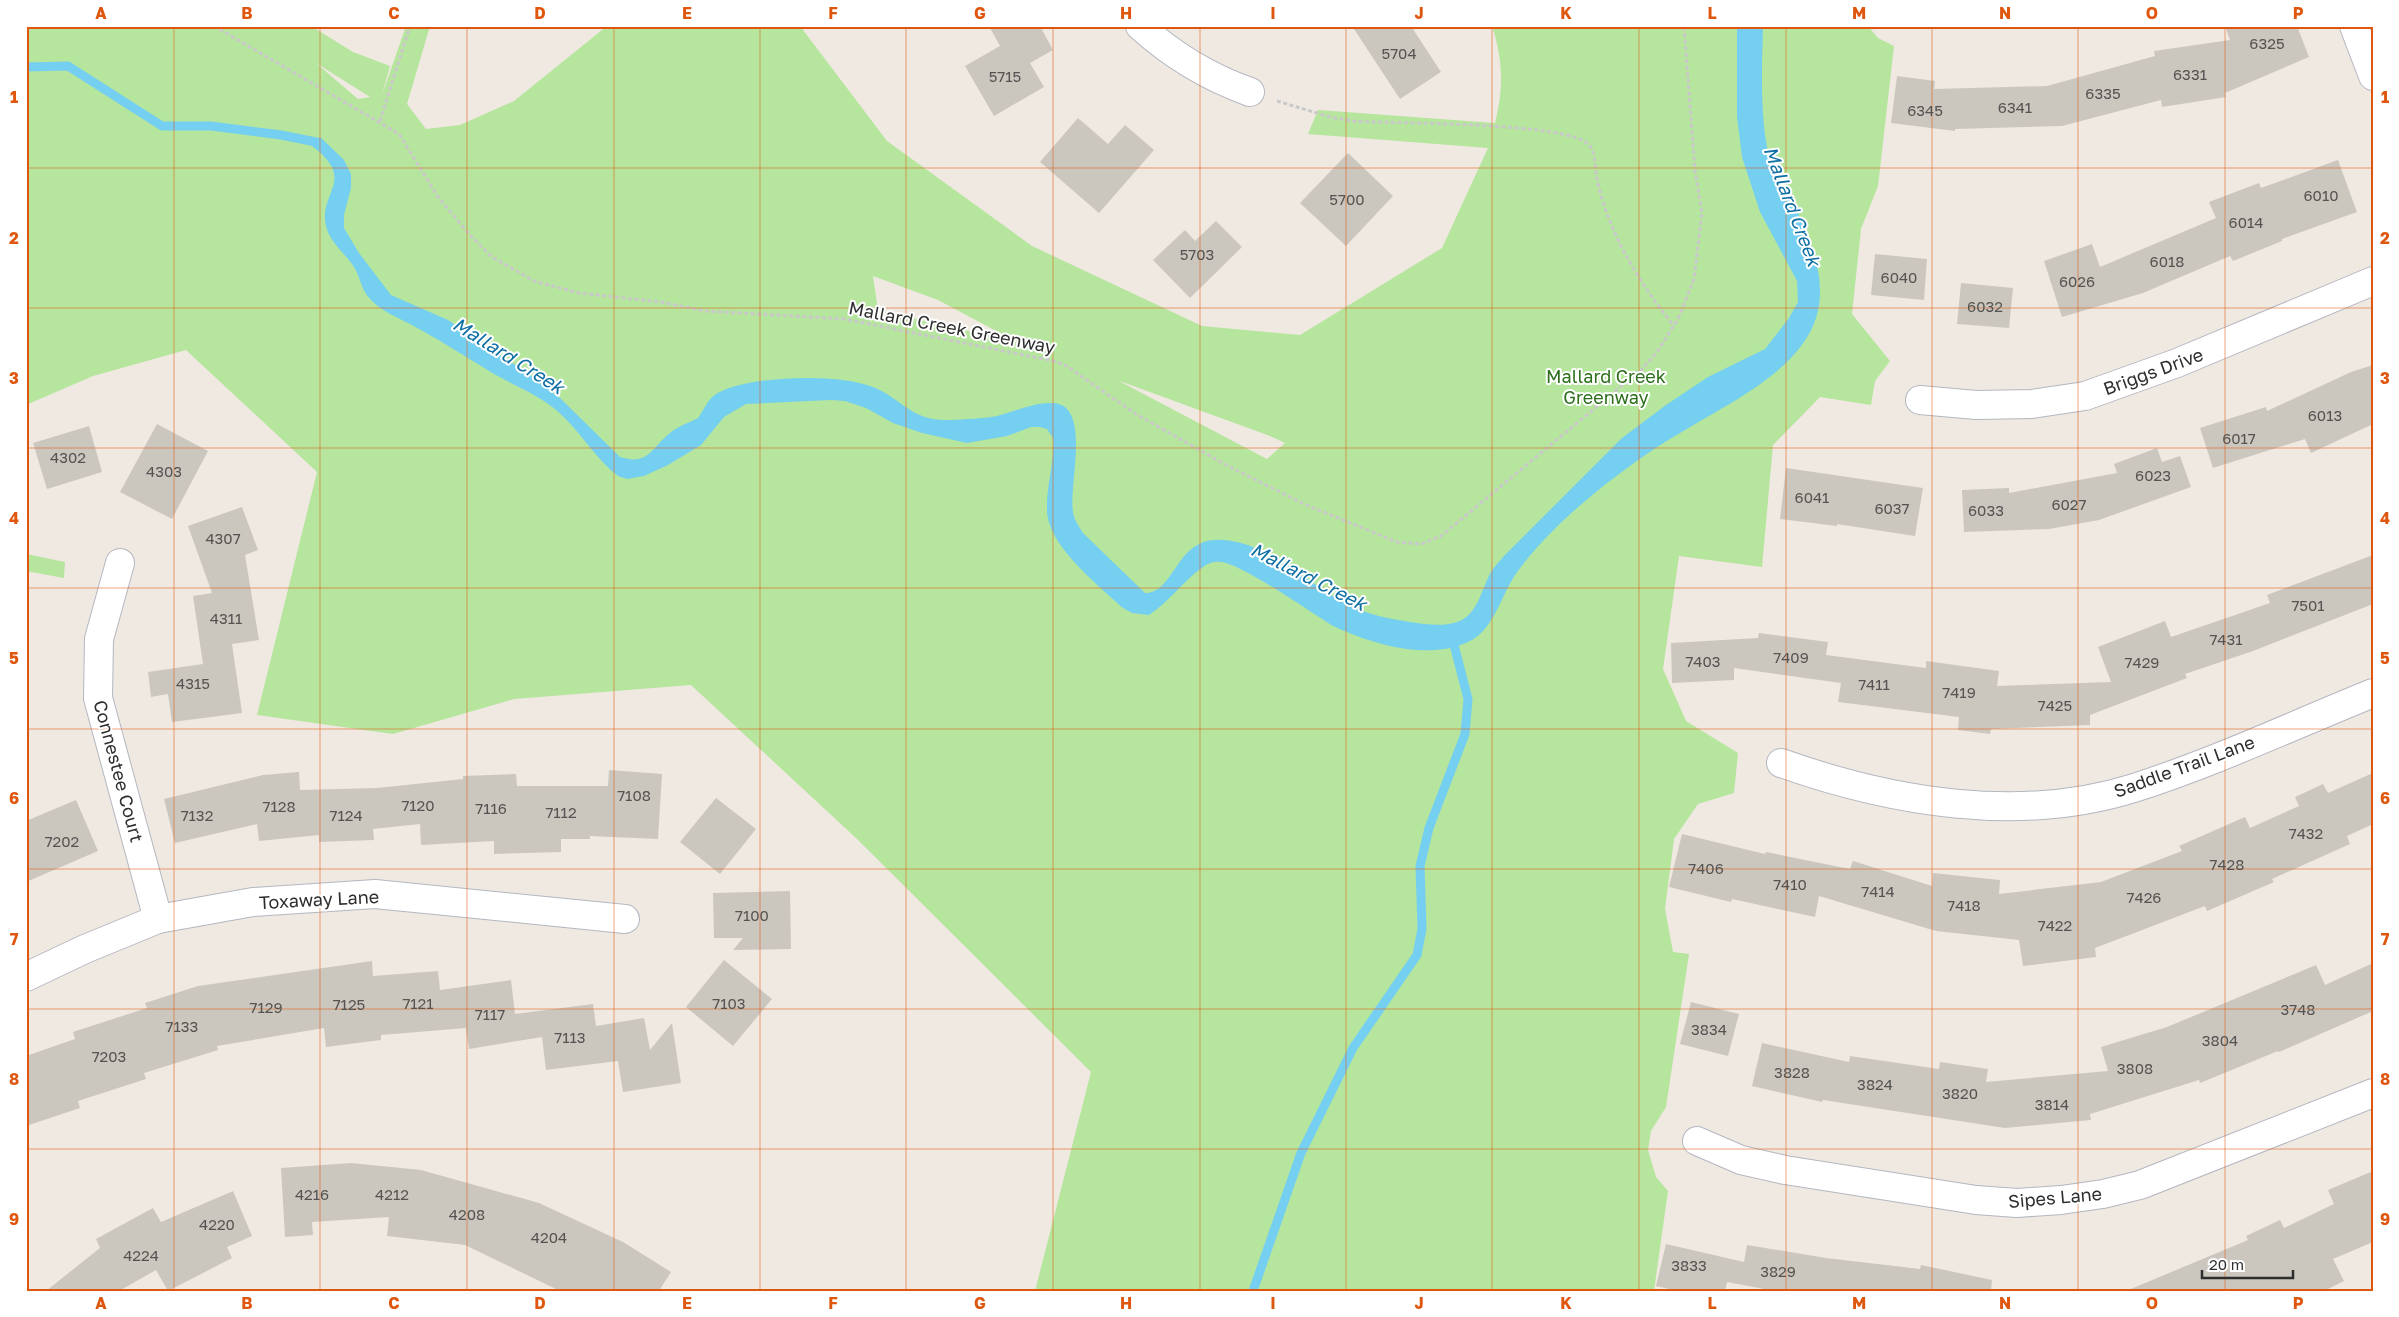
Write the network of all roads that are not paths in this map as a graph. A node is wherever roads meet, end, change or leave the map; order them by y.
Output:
1 (1140, 26) edge
2 (2354, 26) edge
3 (2373, 76) edge
4 (1250, 92) road end
5 (2373, 281) edge
6 (1920, 400) dead end
7 (120, 563) dead end
8 (2373, 692) edge
9 (1781, 763) dead end
10 (158, 919) junction
11 (624, 919) dead end
12 (26, 976) edge
13 (2373, 1092) edge
14 (1696, 1141) dead end

1 - 4 street
2 - 3 street
5 - 6 street, Briggs Drive
7 - 10 street, Connestee Court
8 - 9 street, Saddle Trail Lane
10 - 11 street, Toxaway Lane
10 - 12 street, Toxaway Lane
13 - 14 street, Sipes Lane

